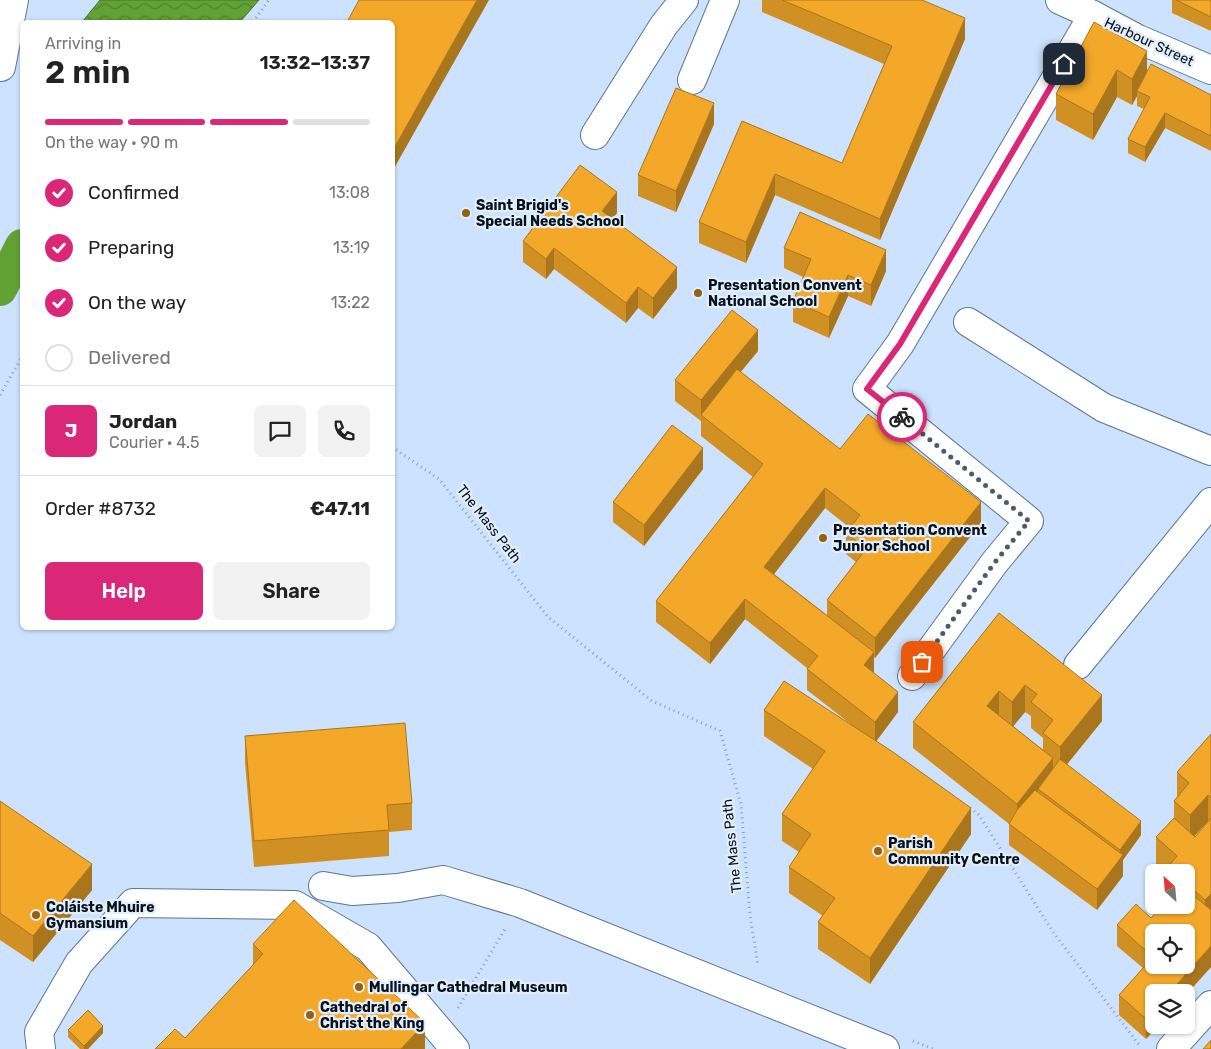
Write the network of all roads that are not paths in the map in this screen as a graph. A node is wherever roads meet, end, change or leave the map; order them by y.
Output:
1 (14, 0) edge
2 (684, 0) edge
3 (725, 0) edge
4 (1060, 0) edge
5 (1093, 15) junction
6 (1, 67) edge
7 (1211, 70) edge
8 (692, 80) dead end
9 (595, 135) dead end
10 (968, 322) dead end
11 (1211, 451) edge
12 (1211, 502) edge
13 (1078, 665) dead end
14 (912, 676) dead end
15 (323, 886) dead end
16 (1211, 1005) edge
17 (896, 1044) edge
18 (41, 1049) edge
19 (454, 1049) edge
20 (1171, 1049) edge

1 - 6 street
2 - 9 street
3 - 8 street
4 - 5 street, Harbour Street
5 - 7 street, Harbour Street
5 - 14 street
10 - 11 street
12 - 13 street
15 - 17 street
16 - 20 street
18 - 19 street

